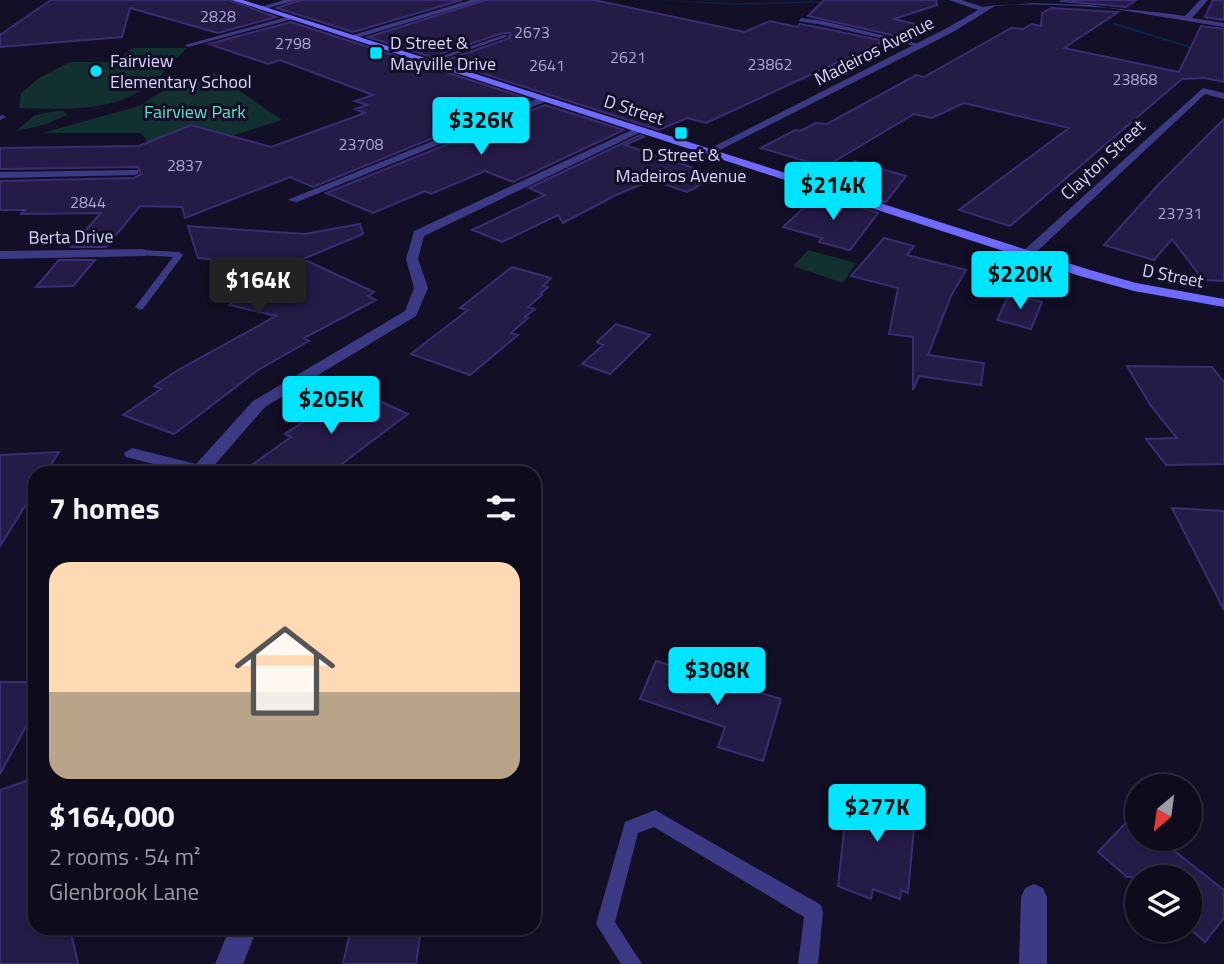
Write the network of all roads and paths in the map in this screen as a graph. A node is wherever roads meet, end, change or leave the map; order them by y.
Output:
1 (236, 0) edge
2 (293, 0) edge
3 (479, 0) edge
4 (953, 0) edge
5 (1204, 0) edge
6 (261, 8) junction
7 (982, 9) junction
8 (291, 18) junction
9 (1187, 19) junction
10 (801, 20) dead end
11 (1224, 25) edge
12 (350, 37) junction
13 (506, 37) dead end
14 (920, 45) junction
15 (188, 46) dead end
16 (428, 62) junction
17 (1224, 96) edge
18 (544, 99) junction
19 (640, 130) junction
20 (708, 152) junction
21 (134, 172) dead end
22 (0, 175) edge
23 (293, 200) dead end
24 (142, 253) joint
25 (0, 255) edge
26 (1026, 255) junction
27 (1224, 303) edge
28 (140, 307) dead end
29 (132, 453) dead end
30 (180, 466) edge
31 (207, 466) edge
32 (1034, 897) dead end
33 (239, 935) edge
34 (229, 964) edge
35 (632, 964) edge
36 (808, 964) edge
37 (1033, 964) edge

1 - 6 main road, D Street
2 - 6 street
3 - 12 street
4 - 7 street
5 - 9 street
6 - 8 main road, D Street
7 - 9 street, Madeiros Avenue
7 - 14 street, Madeiros Avenue
8 - 12 main road, D Street
8 - 15 lane
9 - 11 street, Madeiros Avenue
10 - 14 lane
12 - 16 main road, D Street
13 - 16 lane
14 - 20 street, Madeiros Avenue
16 - 18 main road, D Street
17 - 26 street, Clayton Street
18 - 19 main road, D Street
18 - 23 street
19 - 20 main road, D Street
19 - 31 street
20 - 26 main road, D Street
21 - 22 street
24 - 25 street, Berta Drive
24 - 28 lane
26 - 27 main road, D Street
29 - 30 street
32 - 37 street
33 - 34 street
35 - 36 lane

